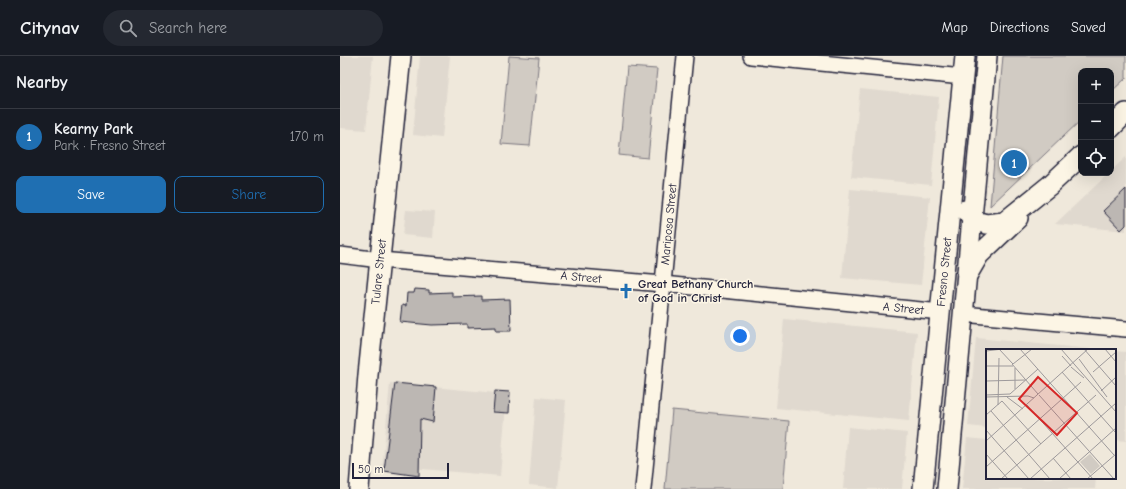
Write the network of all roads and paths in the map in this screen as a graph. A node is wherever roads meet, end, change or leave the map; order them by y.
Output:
1 (401, 56) edge
2 (685, 56) edge
3 (751, 56) edge
4 (965, 56) edge
5 (987, 56) edge
6 (963, 76) junction
7 (1126, 113) edge
8 (1114, 125) edge
9 (958, 138) junction
10 (1078, 159) edge
11 (1050, 186) junction
12 (973, 220) junction
13 (340, 255) edge
14 (380, 260) junction
15 (966, 278) junction
16 (663, 284) junction
17 (941, 312) junction
18 (963, 314) junction
19 (1126, 329) edge
20 (359, 489) edge
21 (643, 489) edge
22 (923, 489) edge
23 (947, 489) edge

1 - 14 main road, Tulare Street
2 - 16 street, Mariposa Street
3 - 6 street
4 - 6 main road, Fresno Street
5 - 12 main road, Fresno Street
6 - 9 main road, Fresno Street
7 - 8 main road
9 - 12 main road
9 - 17 main road, Fresno Street
10 - 11 main road
11 - 12 main road
11 - 15 main road
12 - 15 main road, Fresno Street
13 - 14 street, A Street
14 - 16 street, A Street
14 - 20 main road, Tulare Street
15 - 18 main road, Fresno Street
16 - 17 street, A Street
16 - 21 street, Mariposa Street
17 - 22 main road, Fresno Street
18 - 19 street
18 - 23 main road, Fresno Street

